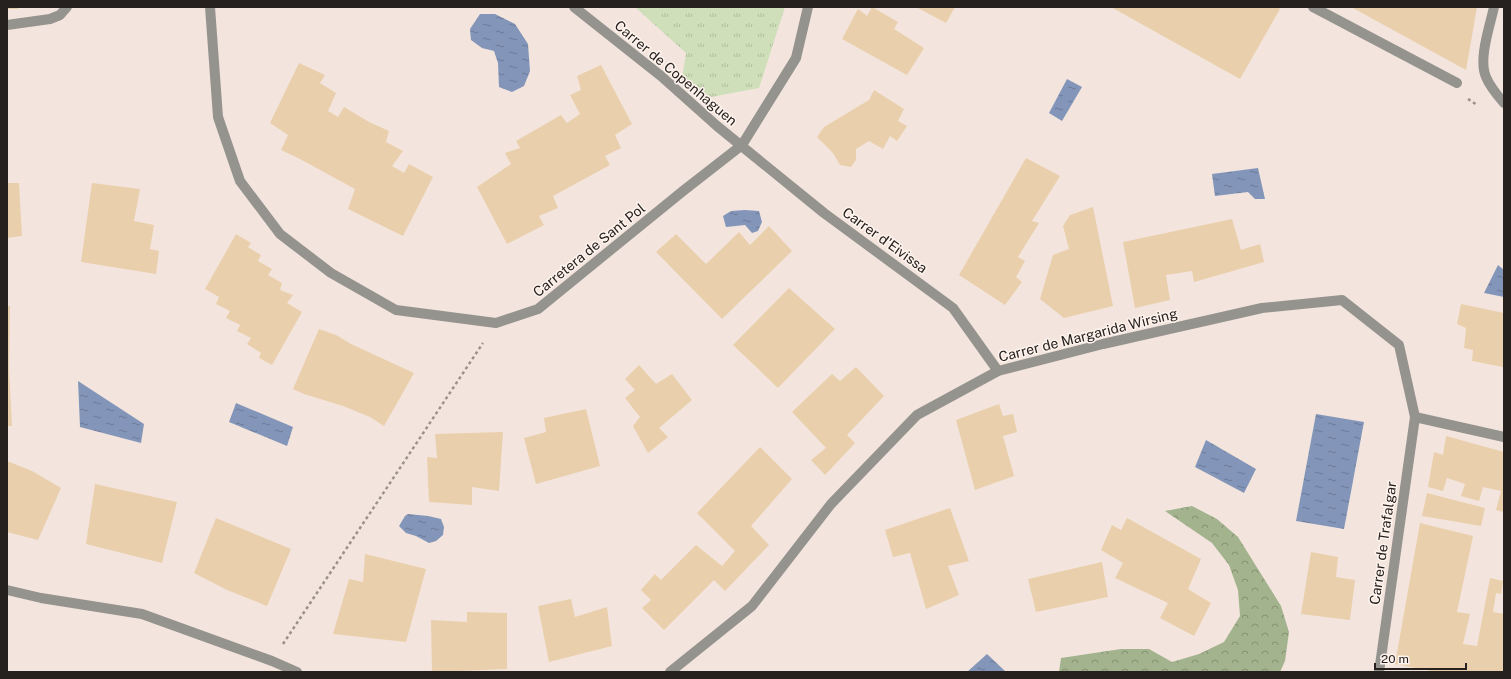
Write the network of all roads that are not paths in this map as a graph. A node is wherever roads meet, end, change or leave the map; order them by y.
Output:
1 (67, 7) edge
2 (210, 7) edge
3 (574, 7) edge
4 (808, 7) edge
5 (1313, 7) edge
6 (1494, 7) edge
7 (7, 25) edge
8 (1457, 83) dead end
9 (1504, 103) edge
10 (742, 145) junction
11 (998, 370) junction
12 (1416, 417) junction
13 (1504, 437) edge
14 (7, 590) edge
15 (297, 672) edge
16 (670, 672) edge
17 (1379, 672) edge

1 - 7 street
2 - 10 street, Carretera de Sant Pol
3 - 10 street, Carrer de Copenhaguen
4 - 10 street, Carretera de Sant Pol
5 - 8 street
6 - 9 street
10 - 11 street, Carrer d'Eivissa
11 - 12 street, Carrer de Margarida Wirsing
11 - 16 street, Carrer de Margarida Wirsing
12 - 13 street
12 - 17 street, Carrer de Trafalgar
14 - 15 street

